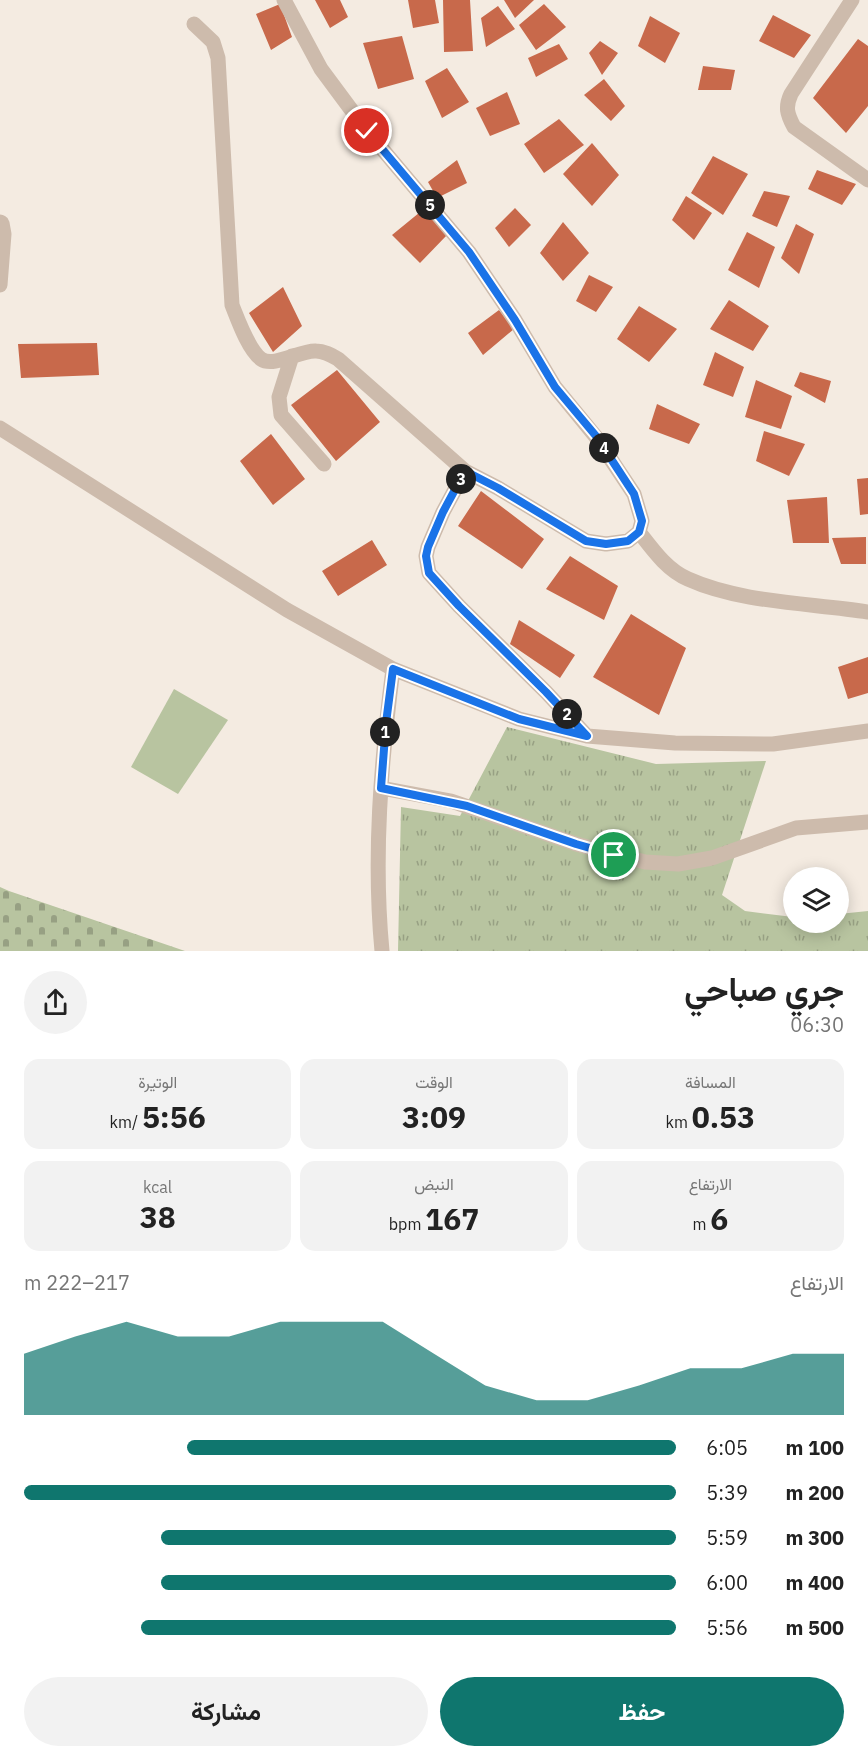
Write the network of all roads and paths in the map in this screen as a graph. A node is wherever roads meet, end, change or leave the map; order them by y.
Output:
1 (284, 0) edge
2 (852, 0) edge
3 (194, 24) dead end
4 (868, 180) edge
5 (0, 222) edge
6 (0, 285) edge
7 (292, 356) junction
8 (0, 428) edge
9 (324, 464) dead end
10 (465, 471) junction
11 (639, 532) junction
12 (868, 612) edge
13 (393, 669) junction
14 (868, 731) edge
15 (587, 736) junction
16 (381, 788) junction
17 (868, 822) edge
18 (382, 951) edge

1 - 11 street
2 - 4 street
3 - 7 street
5 - 6 street
7 - 9 street
7 - 10 street
8 - 13 street
10 - 11 street
10 - 15 street
11 - 12 street
13 - 15 street
13 - 16 street
14 - 15 street
16 - 17 street
16 - 18 street

